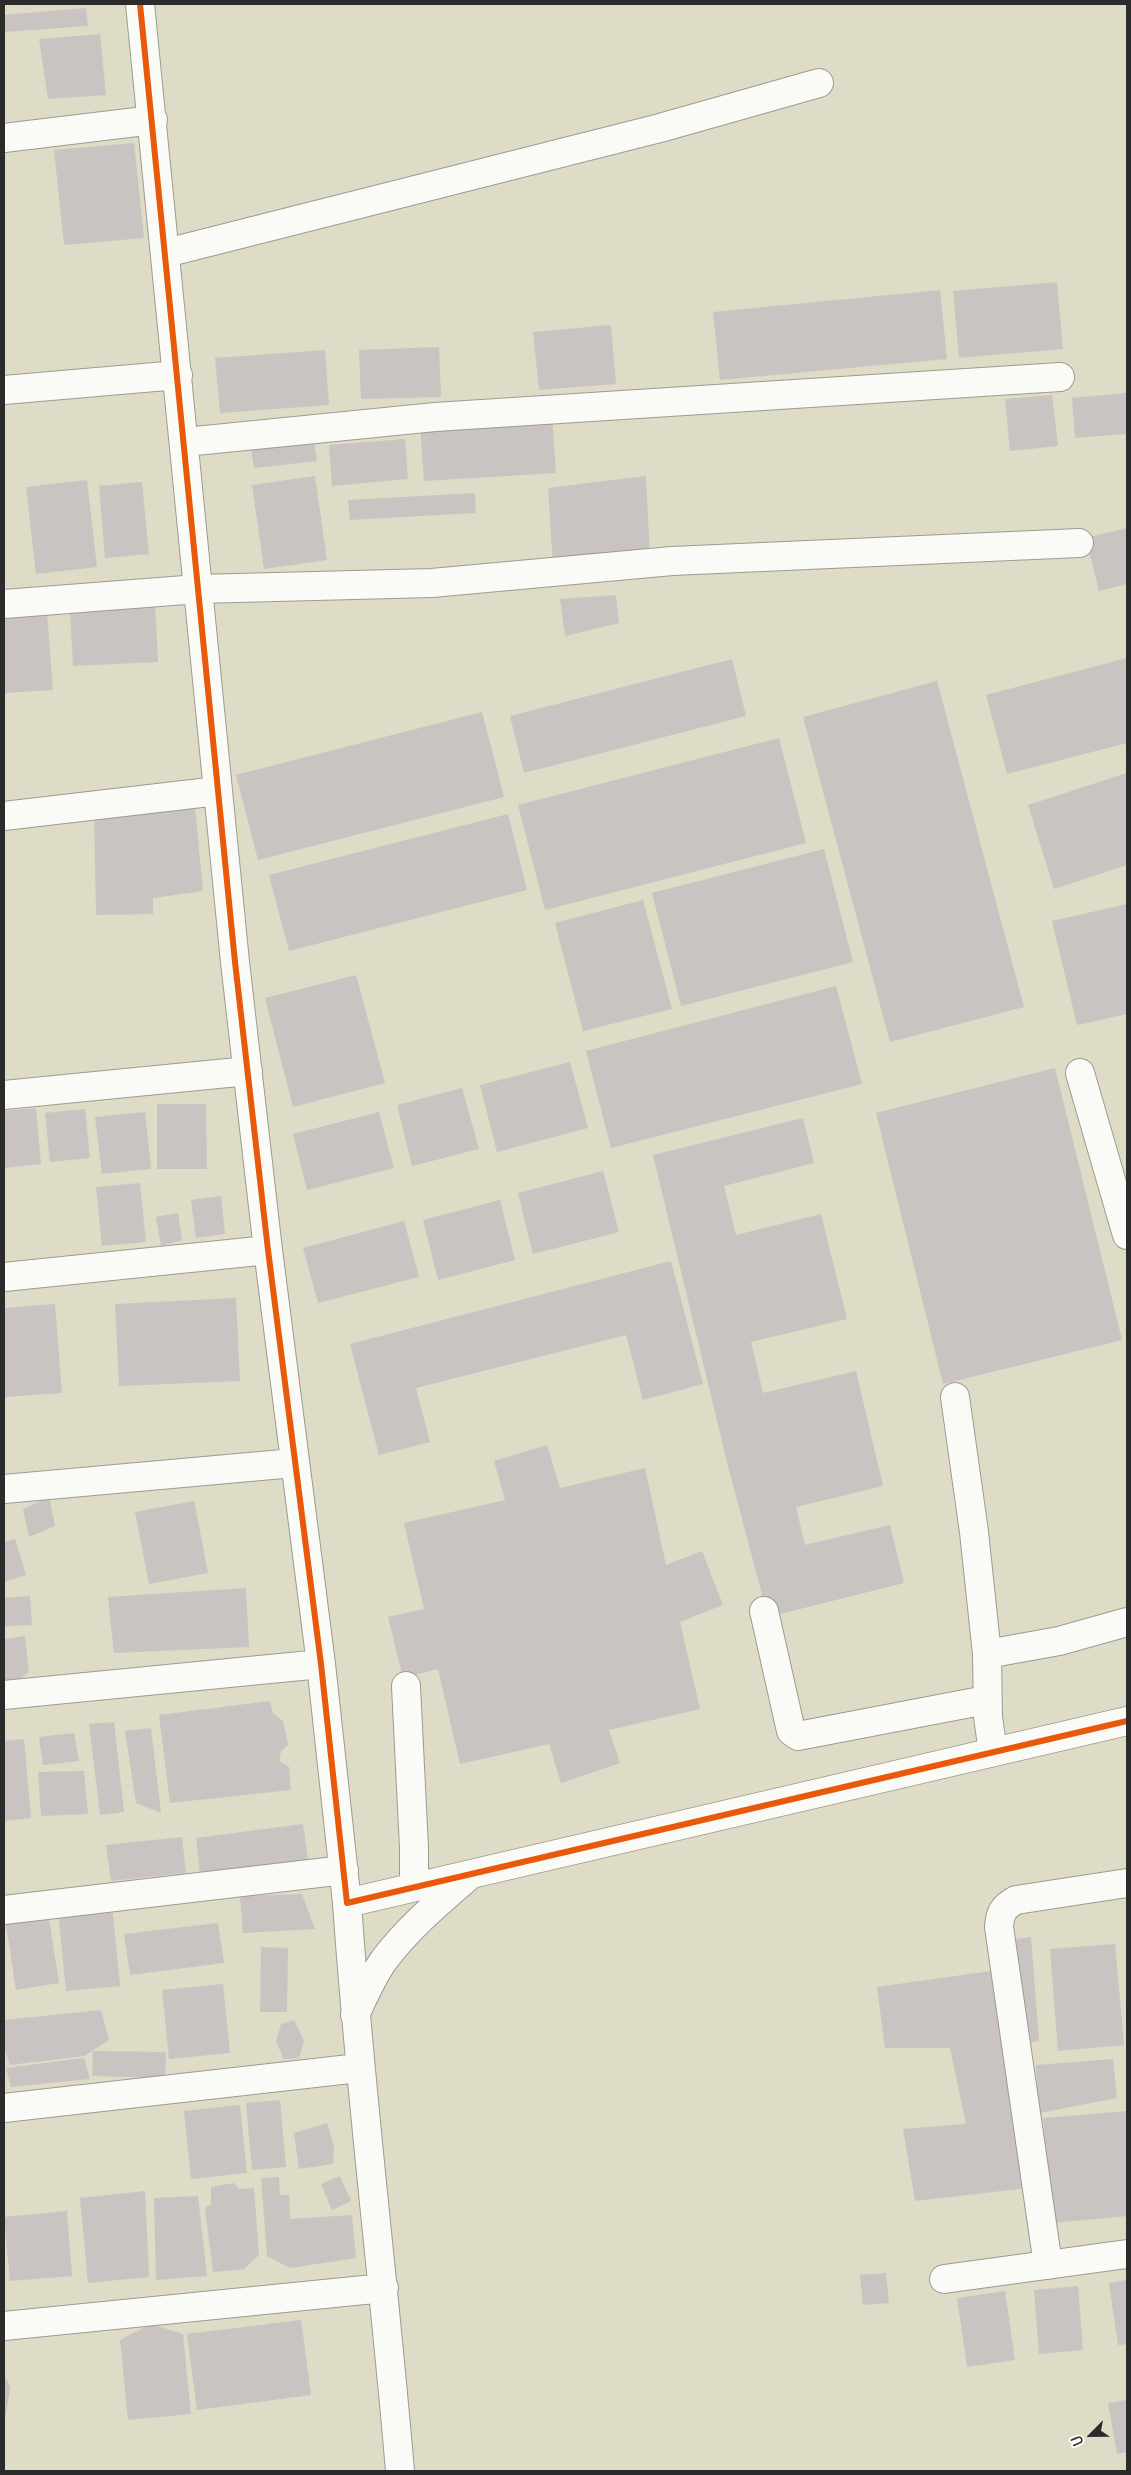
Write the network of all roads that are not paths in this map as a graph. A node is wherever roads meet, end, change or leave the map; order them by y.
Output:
1 (140, 4) edge
2 (818, 83) dead end
3 (153, 120) junction
4 (4, 138) edge
5 (166, 253) junction
6 (178, 375) junction
7 (1060, 377) dead end
8 (4, 390) edge
9 (185, 442) junction
10 (1079, 543) dead end
11 (198, 589) junction
12 (4, 604) edge
13 (218, 790) junction
14 (4, 816) edge
15 (248, 1072) junction
16 (1080, 1073) dead end
17 (4, 1095) edge
18 (1127, 1235) edge
19 (268, 1250) junction
20 (4, 1277) edge
21 (955, 1397) dead end
22 (294, 1463) junction
23 (4, 1489) edge
24 (764, 1612) dead end
25 (1127, 1622) edge
26 (987, 1654) junction
27 (322, 1664) junction
28 (406, 1686) dead end
29 (4, 1696) edge
30 (986, 1700) junction
31 (1127, 1721) edge
32 (994, 1752) junction
33 (344, 1870) junction
34 (470, 1875) junction
35 (1127, 1883) edge
36 (414, 1887) junction
37 (347, 1902) junction
38 (4, 1910) edge
39 (355, 2016) junction
40 (359, 2068) junction
41 (4, 2108) edge
42 (1127, 2254) edge
43 (1048, 2265) junction
44 (944, 2279) dead end
45 (384, 2288) junction
46 (4, 2326) edge
47 (400, 2471) edge

1 - 3 street
2 - 5 street
3 - 4 street
3 - 5 street
5 - 6 street
6 - 8 street
6 - 9 street
7 - 9 street
9 - 11 street
10 - 11 street
11 - 12 street
11 - 13 street
13 - 14 street
13 - 15 street
15 - 17 street
15 - 19 street
16 - 18 street
19 - 20 street
19 - 22 street
21 - 26 street
22 - 23 street
22 - 27 street
24 - 30 street
25 - 26 street
26 - 30 street
27 - 29 street
27 - 33 street
28 - 36 street
30 - 32 street
31 - 32 street
32 - 34 street
33 - 37 street
33 - 38 street
34 - 36 street
34 - 39 street
35 - 43 street
36 - 37 street
37 - 39 street
39 - 40 street
40 - 41 street
40 - 45 street
42 - 43 street
43 - 44 street
45 - 46 street
45 - 47 street

